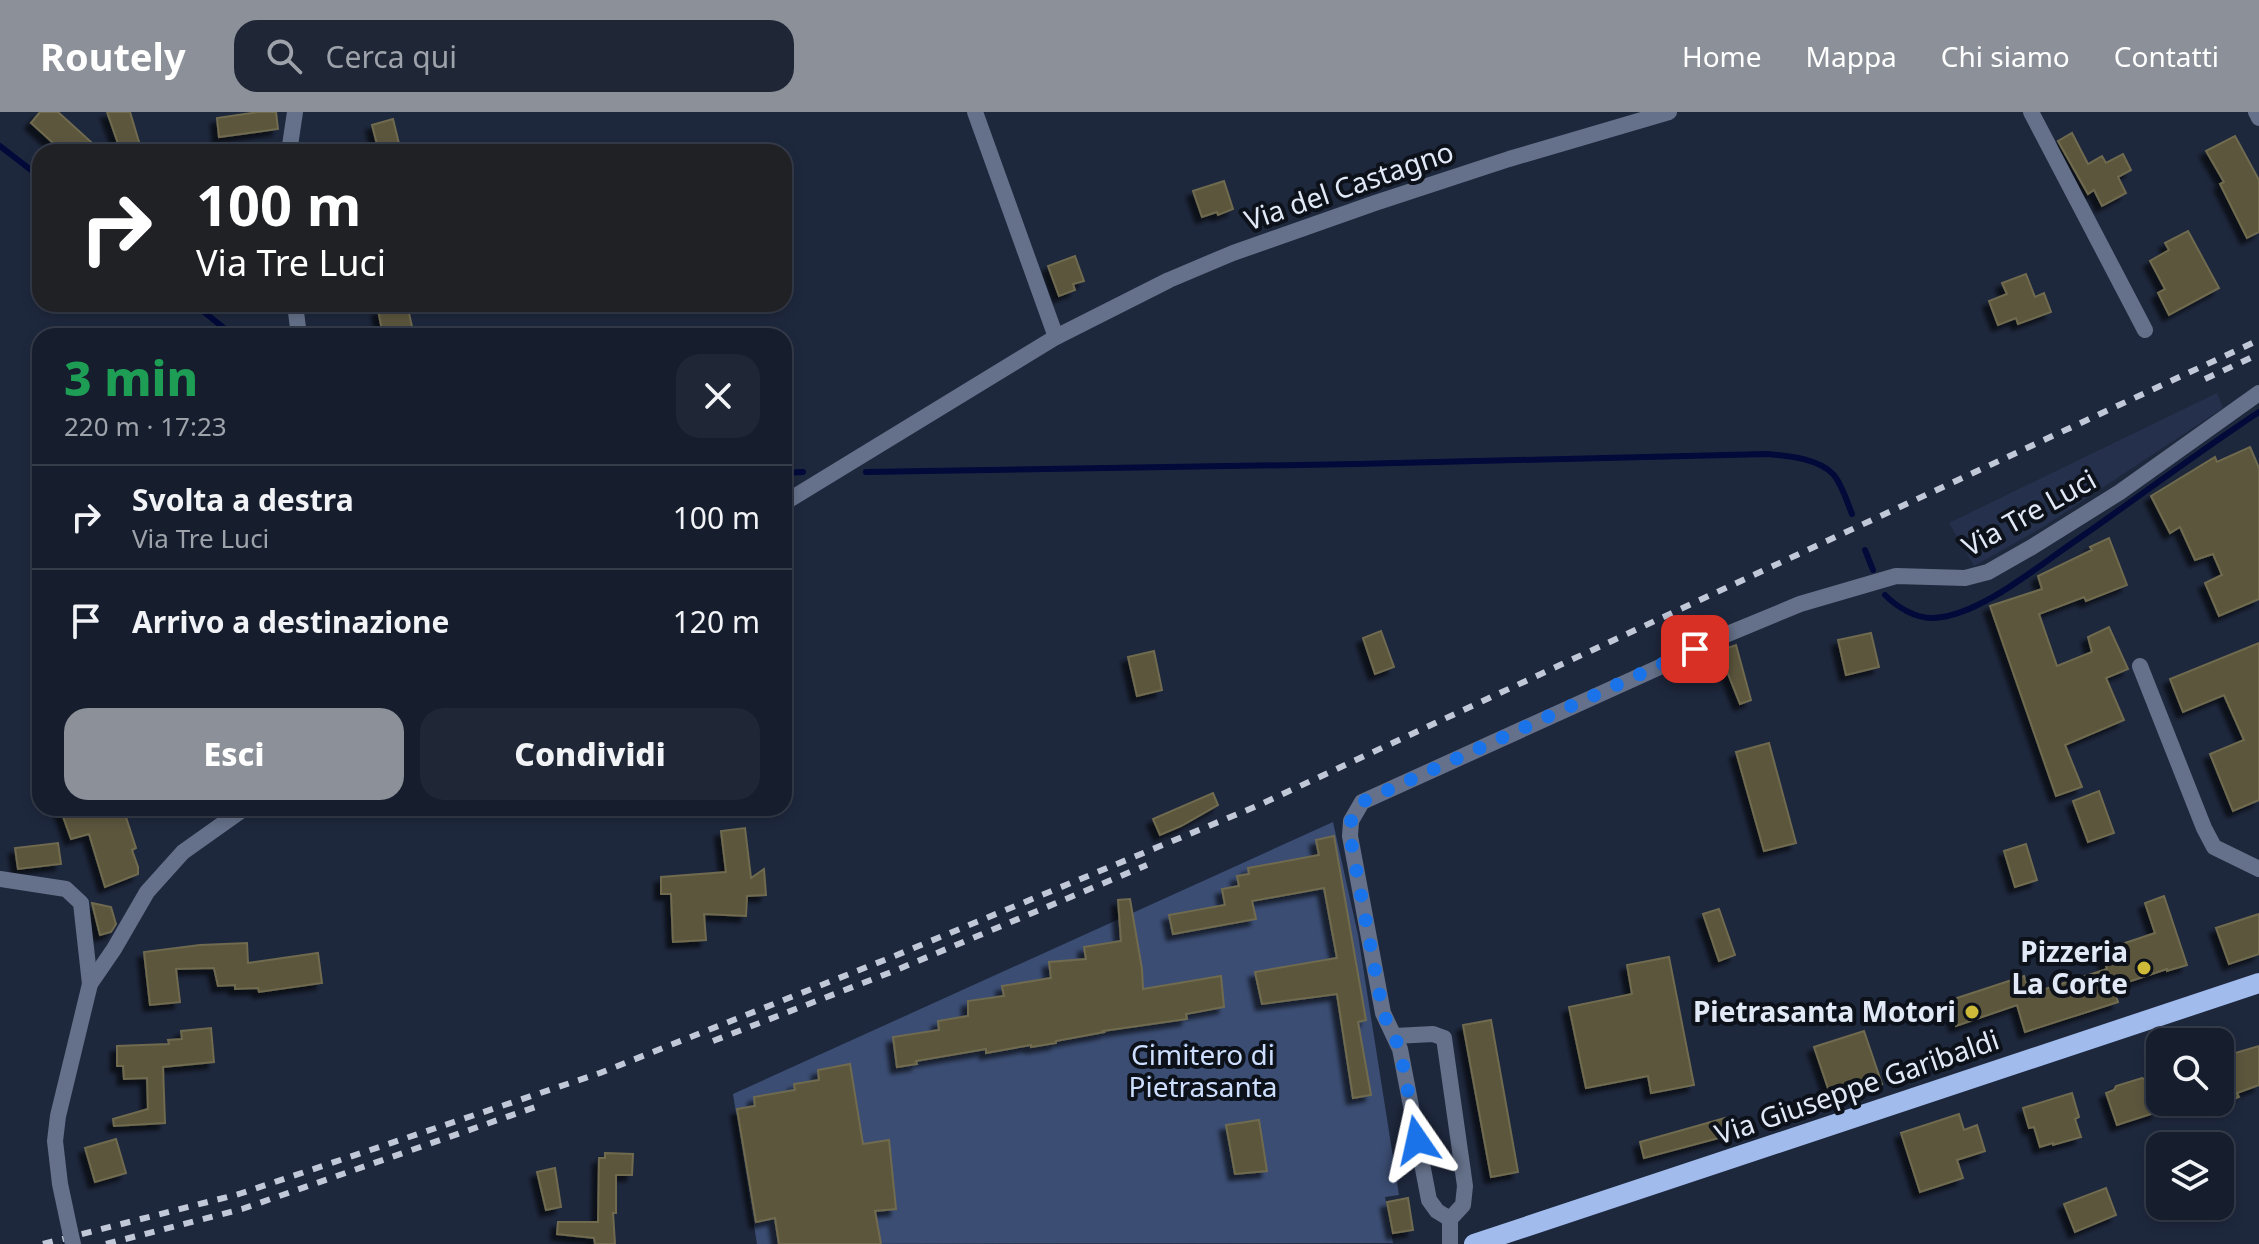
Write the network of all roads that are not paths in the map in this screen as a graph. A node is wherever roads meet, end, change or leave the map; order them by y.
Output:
1 (295, 112) edge
2 (975, 112) edge
3 (1669, 112) edge
4 (2031, 112) edge
5 (2256, 112) edge
6 (2259, 118) edge
7 (290, 144) edge
8 (2145, 330) dead end
9 (1056, 337) junction
10 (2259, 393) edge
11 (792, 498) edge
12 (2140, 666) dead end
13 (234, 816) edge
14 (2259, 869) edge
15 (0, 879) edge
16 (2259, 983) edge
17 (90, 984) junction
18 (1395, 1036) junction
19 (1450, 1219) junction
20 (71, 1238) edge
21 (1450, 1244) edge
22 (1474, 1244) edge

1 - 7 street
2 - 9 street
3 - 9 street, Via del Castagno
4 - 8 street
5 - 6 street
9 - 11 street, Via del Castagno
10 - 18 street, Via Tre Luci
12 - 14 street
13 - 17 street
15 - 17 street
16 - 22 main road, Via Giuseppe Garibaldi
17 - 20 street
18 - 19 street, Via Tre Luci
18 - 19 street
19 - 21 street

